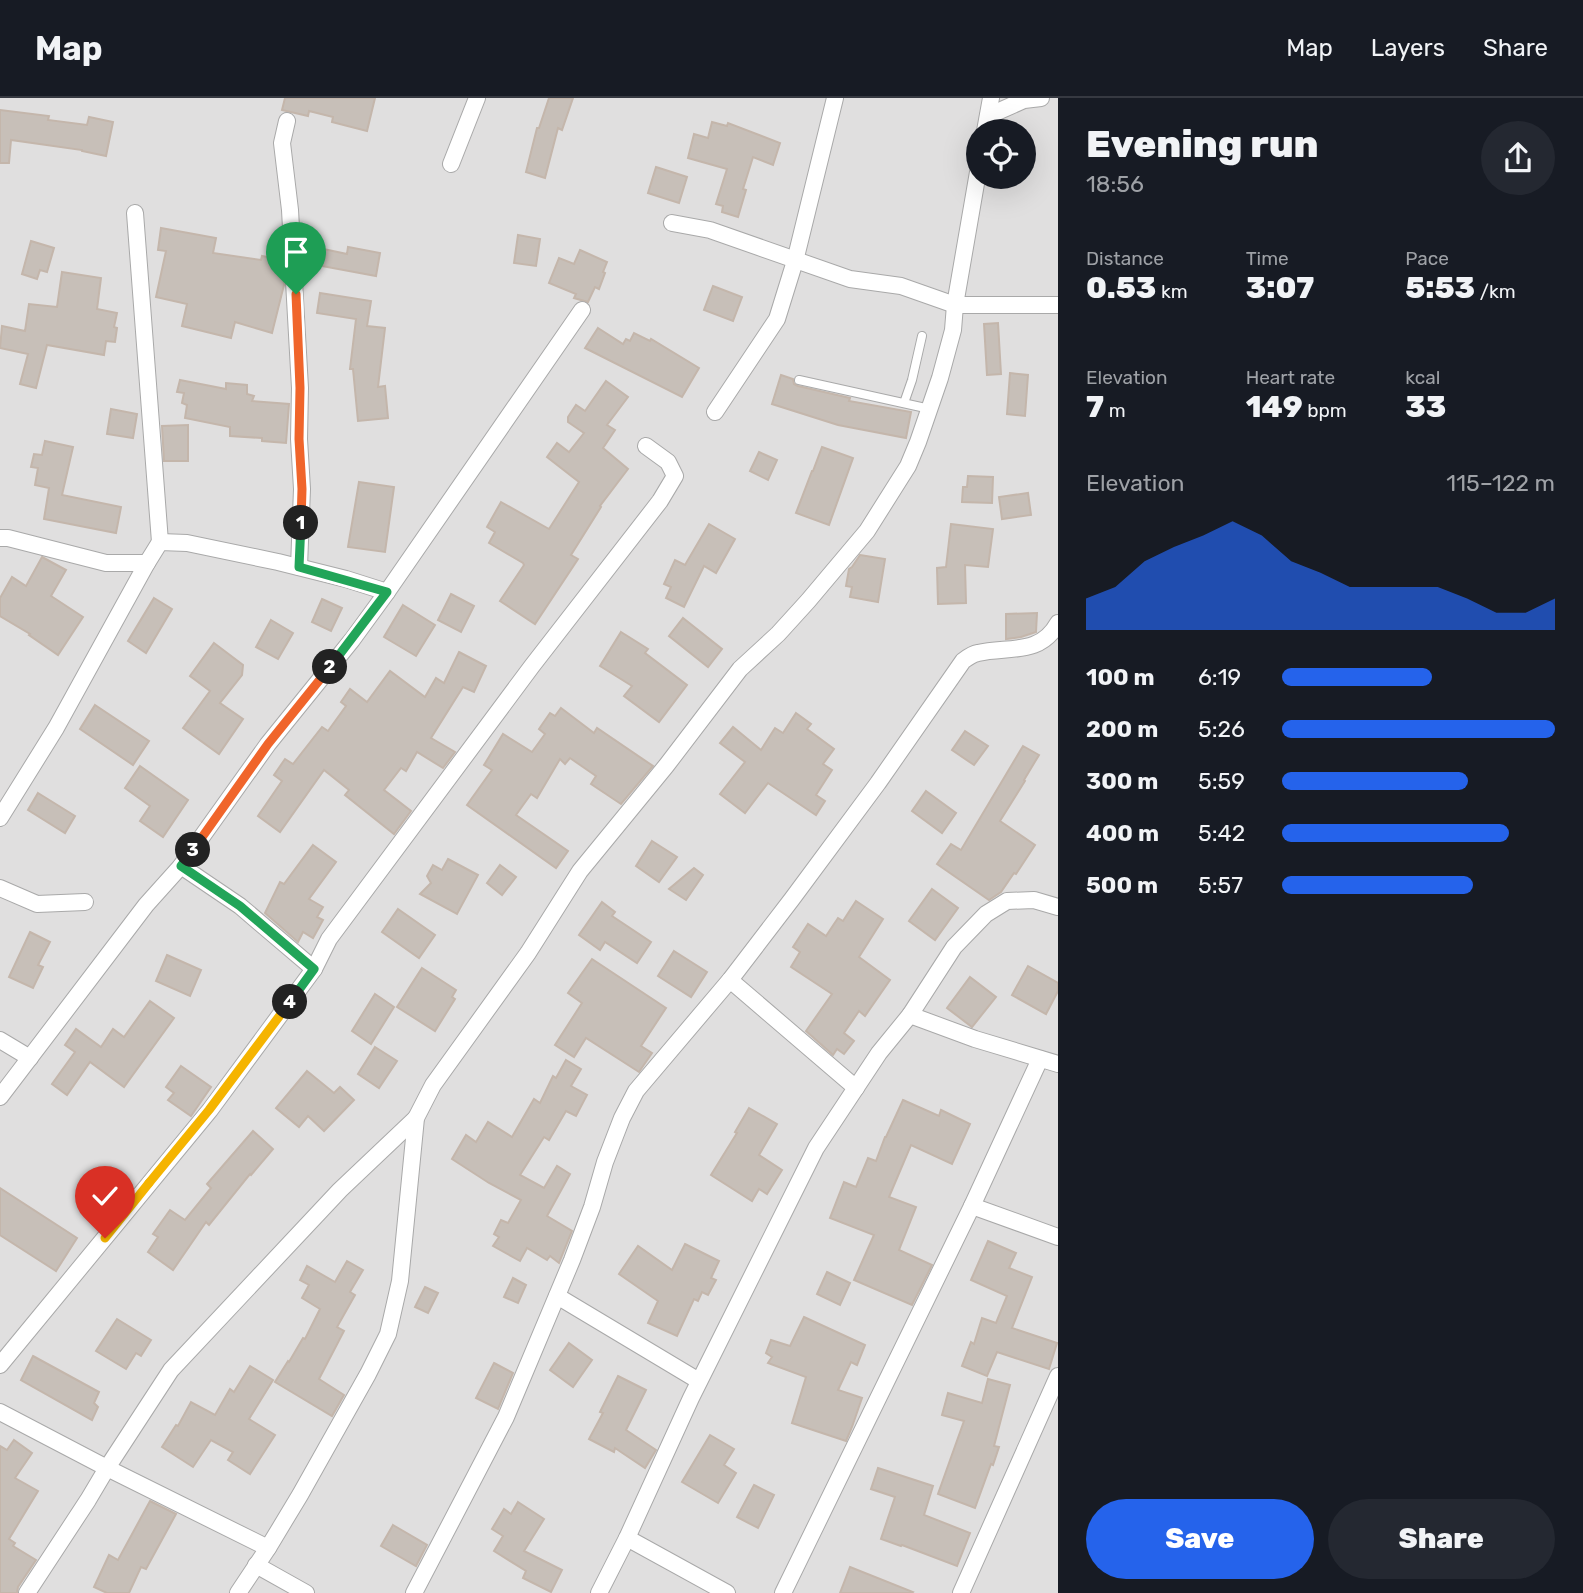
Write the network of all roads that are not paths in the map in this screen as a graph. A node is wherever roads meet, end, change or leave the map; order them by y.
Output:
1 (477, 98) edge
2 (835, 98) edge
3 (991, 98) edge
4 (1041, 98) edge
5 (988, 119) edge
6 (993, 119) edge
7 (287, 121) dead end
8 (451, 164) dead end
9 (975, 189) edge
10 (135, 213) dead end
11 (672, 223) dead end
12 (795, 261) junction
13 (955, 305) junction
14 (1058, 305) edge
15 (582, 310) dead end
16 (922, 336) dead end
17 (799, 380) dead end
18 (904, 403) junction
19 (930, 409) junction
20 (715, 412) dead end
21 (646, 446) dead end
22 (0, 538) edge
23 (160, 542) junction
24 (147, 563) junction
25 (299, 567) junction
26 (387, 592) junction
27 (1058, 623) edge
28 (0, 818) edge
29 (181, 866) junction
30 (0, 888) edge
31 (85, 902) dead end
32 (1058, 907) edge
33 (314, 969) junction
34 (730, 980) junction
35 (910, 1015) junction
36 (0, 1040) edge
37 (30, 1058) junction
38 (1040, 1059) junction
39 (1058, 1064) edge
40 (856, 1088) junction
41 (0, 1097) edge
42 (416, 1118) junction
43 (972, 1206) junction
44 (1058, 1237) edge
45 (557, 1296) junction
46 (0, 1365) edge
47 (1058, 1376) edge
48 (699, 1381) junction
49 (0, 1412) edge
50 (107, 1468) junction
51 (627, 1538) junction
52 (268, 1548) junction
53 (256, 1565) junction
54 (27, 1593) edge
55 (238, 1593) edge
56 (306, 1593) edge
57 (414, 1593) edge
58 (599, 1593) edge
59 (727, 1593) edge
60 (783, 1593) edge
61 (961, 1593) edge

1 - 8 street
2 - 12 street
3 - 5 street
4 - 6 street
7 - 25 street
9 - 13 street
10 - 23 street
11 - 12 street
12 - 13 street
12 - 20 street
13 - 14 street
13 - 19 street
15 - 26 street
16 - 18 lane
17 - 18 lane
18 - 19 lane
19 - 42 street
21 - 33 street
22 - 24 street
23 - 24 street
23 - 25 street
24 - 28 street
25 - 26 street
26 - 29 street
27 - 34 street
29 - 33 street
29 - 37 street
30 - 31 street
32 - 35 street
33 - 46 street
34 - 40 street
34 - 45 street
35 - 38 street
35 - 40 street
36 - 37 street
37 - 41 street
38 - 39 street
38 - 43 street
40 - 48 street
42 - 50 street
42 - 52 street
43 - 44 street
43 - 60 street
45 - 48 street
45 - 57 street
47 - 61 street
48 - 51 street
49 - 50 street
50 - 52 street
50 - 54 street
51 - 58 street
51 - 59 street
52 - 53 street
53 - 55 street
53 - 56 street

